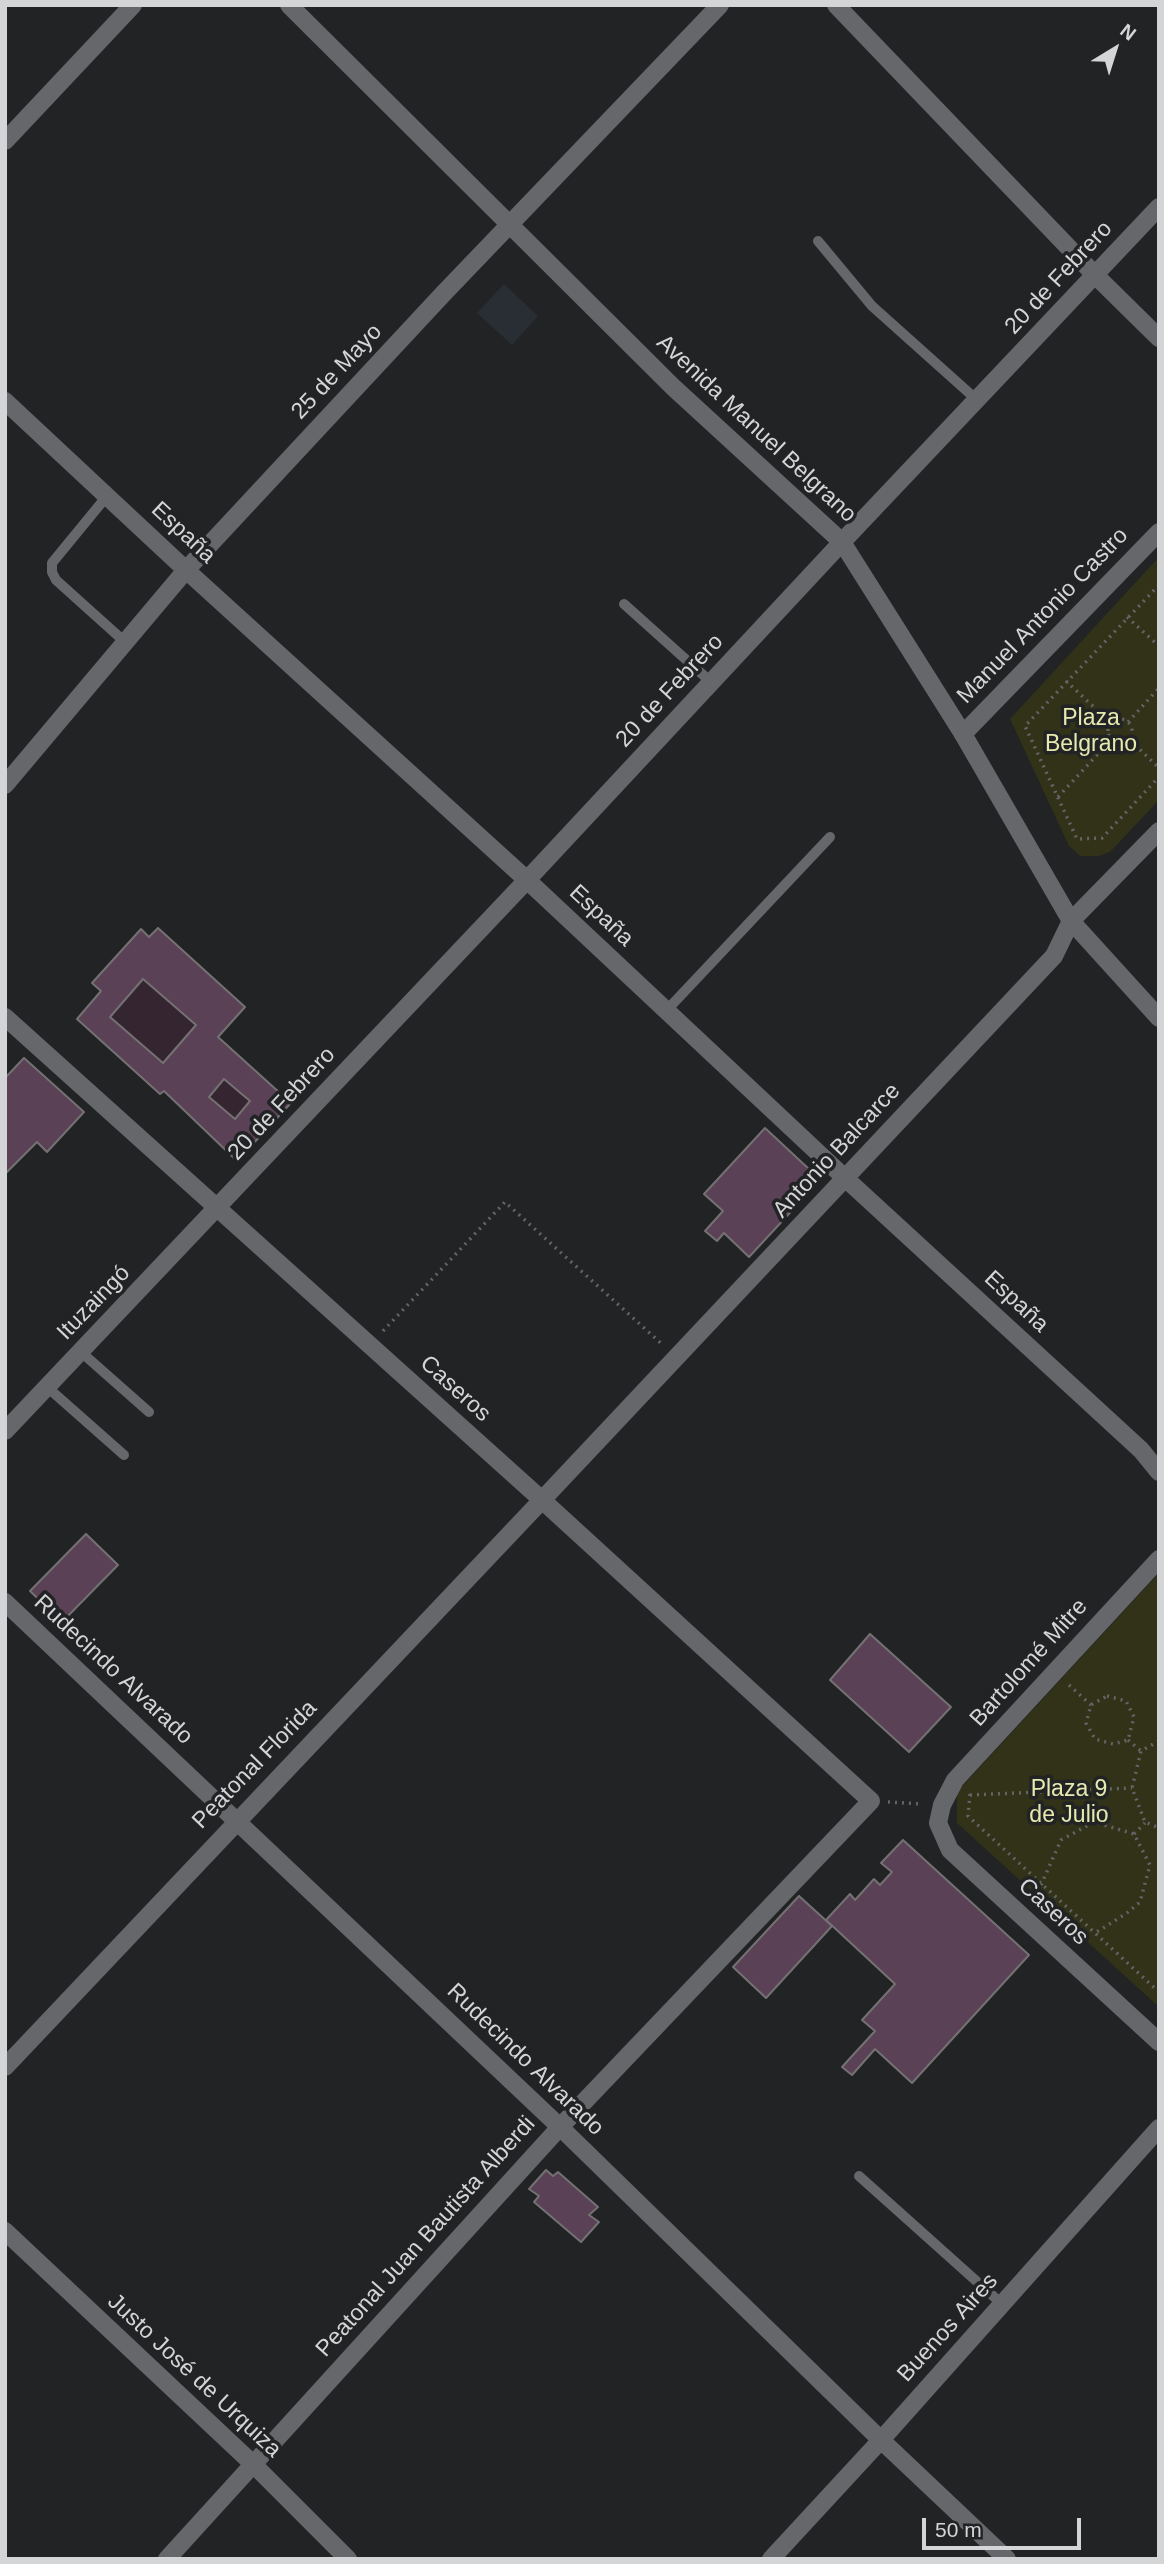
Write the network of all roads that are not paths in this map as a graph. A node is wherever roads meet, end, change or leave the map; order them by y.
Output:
1 (133, 5) edge
2 (289, 5) edge
3 (720, 5) edge
4 (836, 5) edge
5 (5, 141) edge
6 (1159, 206) edge
7 (508, 226) junction
8 (818, 241) dead end
9 (1095, 275) junction
10 (1159, 338) edge
11 (977, 400) junction
12 (5, 401) edge
13 (107, 496) junction
14 (1159, 532) edge
15 (842, 542) junction
16 (186, 570) junction
17 (624, 604) dead end
18 (125, 642) junction
19 (711, 682) junction
20 (963, 734) junction
21 (5, 785) edge
22 (1159, 831) edge
23 (830, 837) dead end
24 (527, 880) junction
25 (1071, 921) junction
26 (666, 1011) junction
27 (5, 1017) edge
28 (1159, 1018) edge
29 (845, 1178) junction
30 (217, 1208) junction
31 (81, 1352) junction
32 (47, 1387) junction
33 (149, 1412) dead end
34 (5, 1431) edge
35 (124, 1455) dead end
36 (1159, 1472) edge
37 (542, 1500) junction
38 (1159, 1559) edge
39 (5, 1602) edge
40 (871, 1801) joint
41 (943, 1805) joint
42 (236, 1820) junction
43 (1136, 2021) junction
44 (1159, 2034) edge
45 (1159, 2042) edge
46 (5, 2067) edge
47 (560, 2127) junction
48 (1159, 2128) edge
49 (859, 2176) dead end
50 (5, 2231) edge
51 (1002, 2304) junction
52 (881, 2440) junction
53 (253, 2465) junction
54 (167, 2559) edge
55 (348, 2559) edge
56 (771, 2559) edge
57 (1007, 2559) edge

1 - 5 street
2 - 7 street, Avenida Manuel Belgrano
3 - 7 street, 25 de Mayo
4 - 9 street
6 - 9 street, 20 de Febrero
7 - 15 street, Avenida Manuel Belgrano
7 - 16 street, 25 de Mayo
8 - 11 lane
9 - 10 street
9 - 11 street, 20 de Febrero
11 - 15 street, 20 de Febrero
12 - 13 street, España
13 - 16 street, España
13 - 18 lane
14 - 20 street, Manuel Antonio Castro
15 - 19 street, 20 de Febrero
15 - 20 street, Avenida Manuel Belgrano
16 - 18 street, 25 de Mayo
16 - 24 street, España
17 - 19 lane
18 - 21 street, 25 de Mayo
19 - 24 street, 20 de Febrero
20 - 25 street, Avenida Manuel Belgrano
22 - 25 street, Antonio Balcarce
23 - 26 lane
24 - 26 street, España
24 - 30 street, 20 de Febrero
25 - 28 street, Avenida Manuel Belgrano
25 - 29 street, Antonio Balcarce
26 - 29 street, España
27 - 30 street, Caseros
29 - 36 street, España
29 - 37 street, Antonio Balcarce
30 - 31 street, Ituzaingó
30 - 37 street, Caseros
31 - 32 street, Ituzaingó
31 - 33 lane
32 - 34 street, Ituzaingó
32 - 35 lane
37 - 40 street, Caseros
37 - 42 street, Peatonal Florida
38 - 41 street, Bartolomé Mitre
39 - 42 street, Rudecindo Alvarado
40 - 47 street, Peatonal Juan Bautista Alberdi
41 - 43 street, Caseros
42 - 46 street, Peatonal Florida
42 - 47 street, Rudecindo Alvarado
43 - 44 street
43 - 45 street, Caseros
47 - 52 street, Rudecindo Alvarado
47 - 53 street, Peatonal Juan Bautista Alberdi
48 - 51 street, Buenos Aires
49 - 51 lane
50 - 53 street, Justo José de Urquiza
51 - 52 street, Buenos Aires
52 - 56 street, Buenos Aires
52 - 57 street, Rudecindo Alvarado
53 - 54 street, Peatonal Juan Bautista Alberdi
53 - 55 street, Justo José de Urquiza

